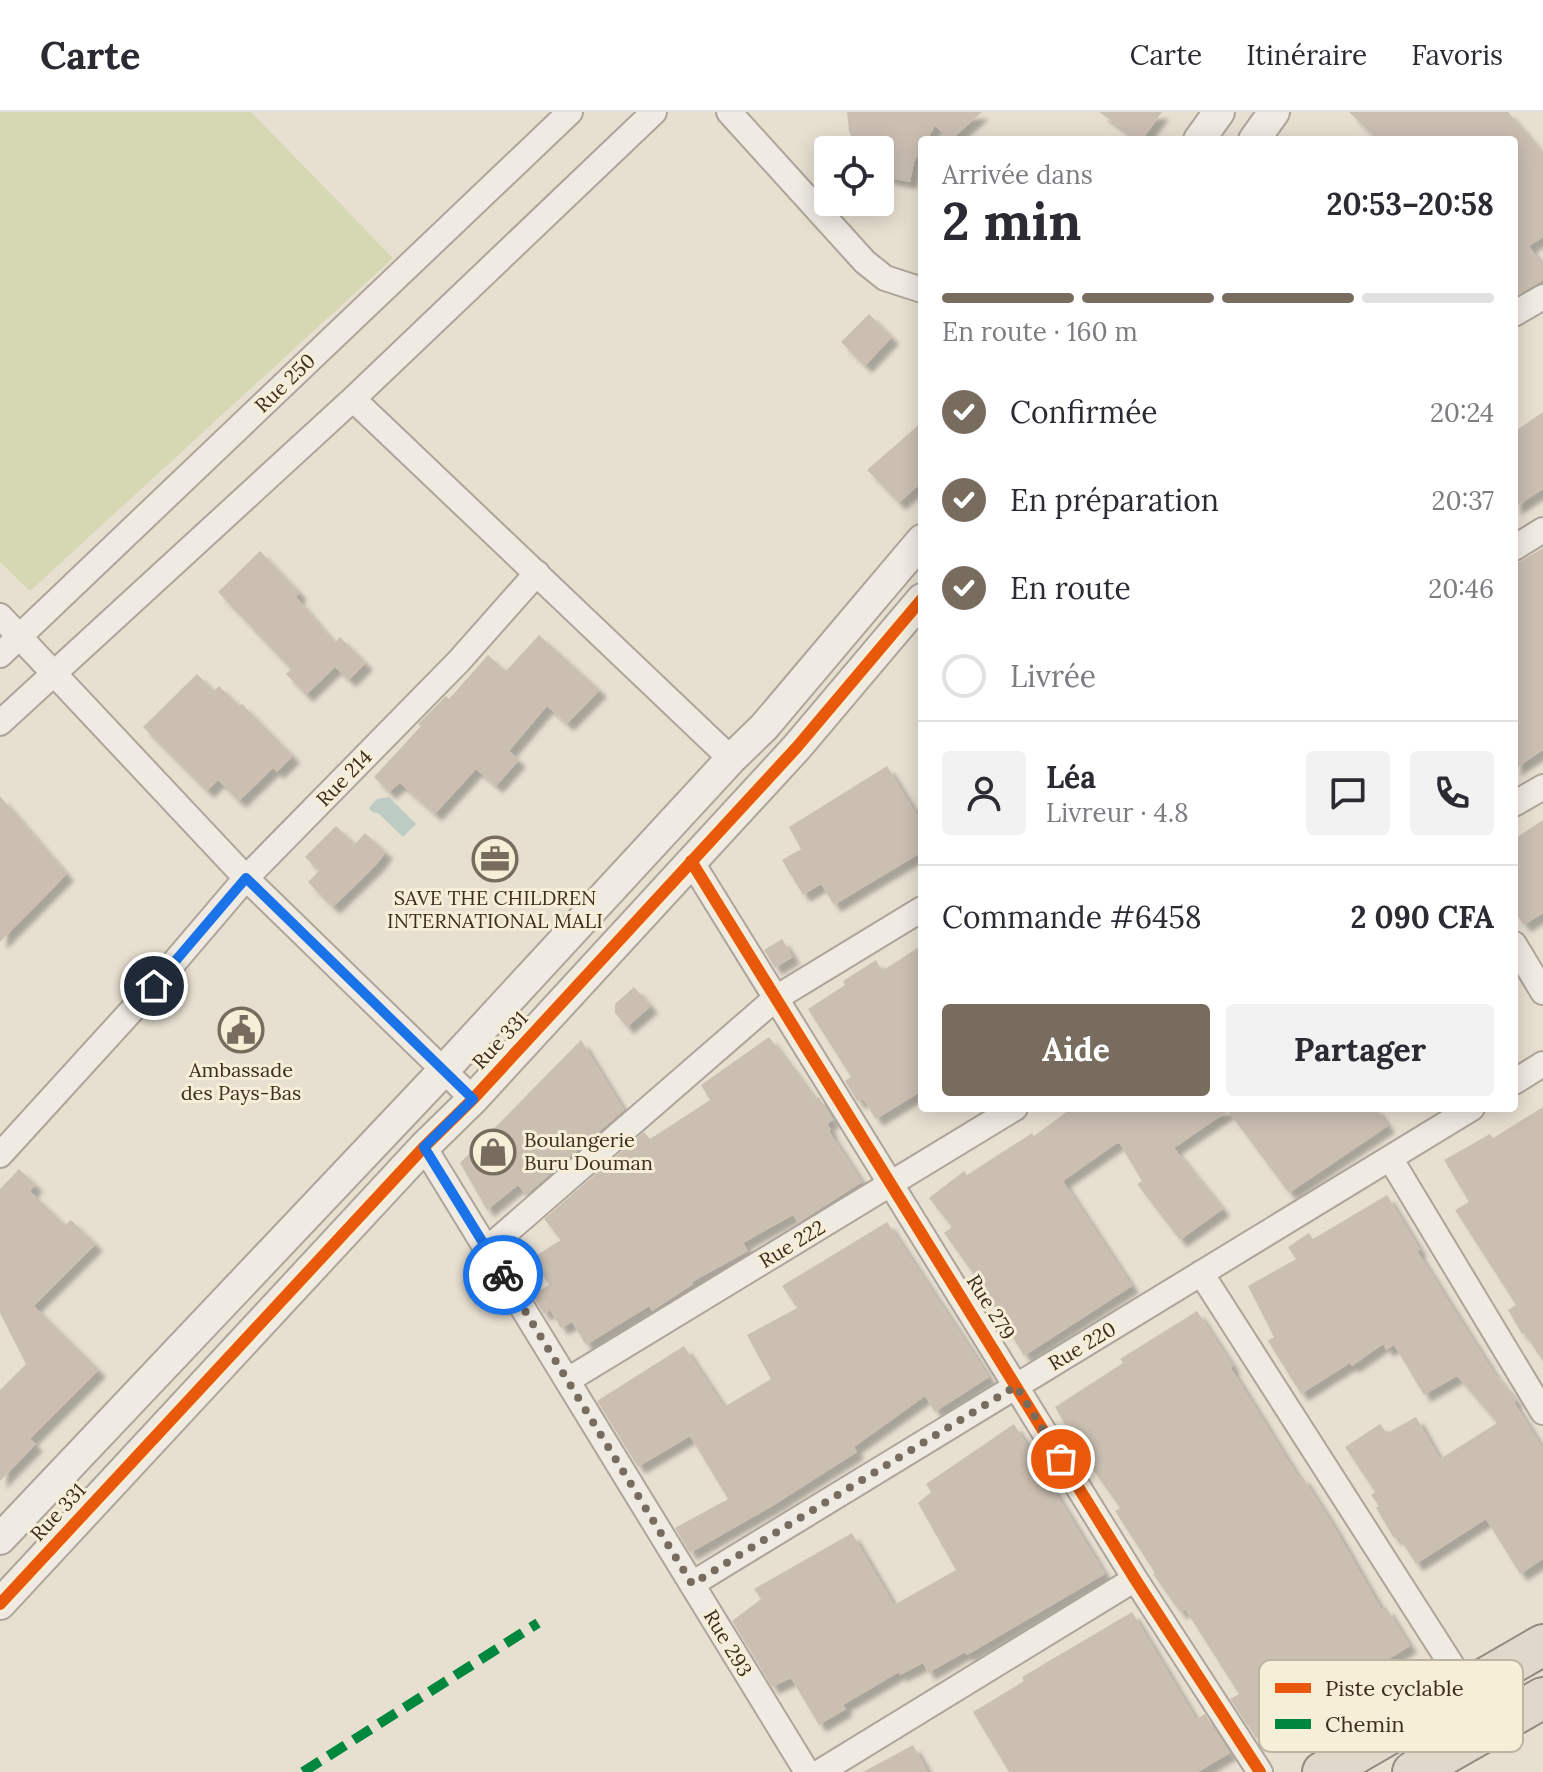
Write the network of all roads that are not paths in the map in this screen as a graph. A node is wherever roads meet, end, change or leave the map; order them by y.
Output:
1 (570, 112) edge
2 (654, 112) edge
3 (729, 112) edge
4 (1219, 112) edge
5 (1274, 112) edge
6 (1202, 136) edge
7 (1257, 136) edge
8 (918, 289) edge
9 (1543, 297) edge
10 (1518, 312) edge
11 (353, 399) junction
12 (1543, 530) edge
13 (918, 545) edge
14 (1518, 546) edge
15 (537, 573) junction
16 (918, 604) edge
17 (0, 616) edge
18 (19, 637) junction
19 (0, 655) edge
20 (54, 673) junction
21 (0, 723) edge
22 (731, 759) junction
23 (1543, 787) edge
24 (1518, 802) edge
25 (691, 861) junction
26 (246, 878) junction
27 (918, 911) edge
28 (1518, 951) edge
29 (1543, 992) edge
30 (776, 998) junction
31 (1543, 1064) edge
32 (444, 1070) junction
33 (1518, 1080) edge
34 (473, 1099) junction
35 (1008, 1112) edge
36 (1465, 1112) edge
37 (424, 1147) junction
38 (0, 1155) edge
39 (1390, 1158) junction
40 (891, 1184) junction
41 (487, 1249) junction
42 (1201, 1273) junction
43 (568, 1380) junction
44 (1016, 1386) junction
45 (1543, 1412) edge
46 (0, 1539) edge
47 (1135, 1579) junction
48 (692, 1584) junction
49 (0, 1604) edge
50 (1543, 1645) edge
51 (1448, 1660) edge
52 (1517, 1660) edge
53 (1542, 1700) edge
54 (1523, 1711) edge
55 (1358, 1752) edge
56 (1449, 1752) edge
57 (807, 1772) edge
58 (820, 1772) edge
59 (1260, 1772) edge
60 (1323, 1772) edge
61 (1413, 1772) edge

1 - 18 street, Rue 250
2 - 11 street
3 - 8 street
4 - 6 street
5 - 7 street
9 - 10 street
11 - 15 street
11 - 20 street
12 - 14 street
13 - 22 street, Rue 331
15 - 22 street
15 - 26 street, Rue 214
16 - 25 street, Rue 331
17 - 18 street
18 - 19 street, Rue 250
18 - 20 street
20 - 21 street
20 - 26 street
22 - 32 street, Rue 331
23 - 24 street
25 - 30 street, Rue 279
25 - 34 street, Rue 331
26 - 32 street
26 - 38 street, Rue 214
27 - 30 street
28 - 29 street
30 - 40 street, Rue 279
30 - 41 street
31 - 33 street
32 - 34 street
32 - 46 street, Rue 331
34 - 37 street, Rue 331
35 - 40 street, Rue 222
36 - 39 street, Rue 220
37 - 41 street, Rue 293
37 - 49 street, Rue 331
39 - 42 street, Rue 220
39 - 45 street
40 - 43 street, Rue 222
40 - 44 street, Rue 279
41 - 43 street, Rue 293
42 - 44 street, Rue 220
42 - 51 street
43 - 48 street, Rue 293
44 - 47 street, Rue 279
44 - 48 street, Rue 220
47 - 58 street
47 - 59 street, Rue 279
48 - 57 street, Rue 293
50 - 52 highway
53 - 54 highway
55 - 60 highway
56 - 61 highway

